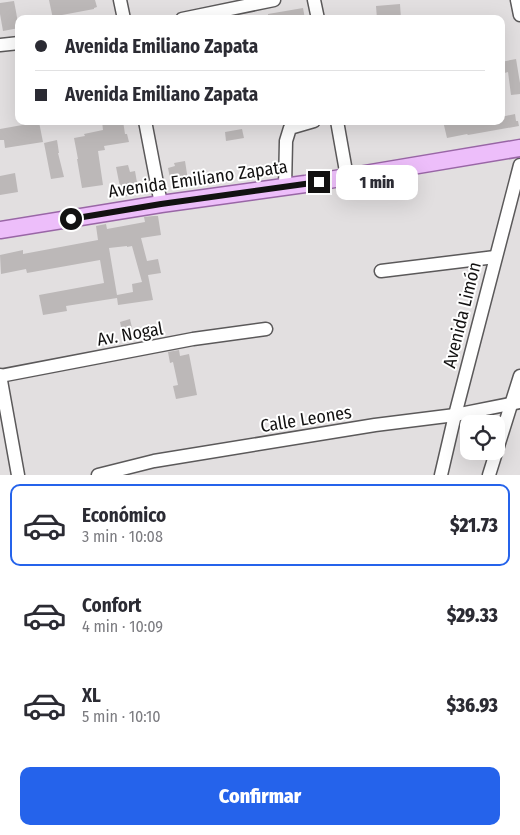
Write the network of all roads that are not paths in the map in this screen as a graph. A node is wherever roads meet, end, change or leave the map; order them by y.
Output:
1 (120, 0) edge
2 (274, 0) edge
3 (314, 0) edge
4 (517, 0) edge
5 (123, 15) edge
6 (201, 15) edge
7 (317, 15) edge
8 (520, 16) edge
9 (15, 44) edge
10 (0, 46) edge
11 (146, 125) edge
12 (300, 125) edge
13 (338, 125) edge
14 (520, 148) edge
15 (520, 165) edge
16 (347, 177) junction
17 (285, 187) junction
18 (161, 204) junction
19 (0, 230) edge
20 (495, 256) junction
21 (381, 271) dead end
22 (266, 330) dead end
23 (0, 376) edge
24 (520, 376) edge
25 (516, 403) edge
26 (455, 415) junction
27 (18, 475) edge
28 (98, 475) edge
29 (441, 475) edge
30 (489, 475) edge

1 - 5 street
2 - 6 street
3 - 7 street
4 - 8 street
9 - 10 street
11 - 18 street
12 - 17 street
13 - 16 street
14 - 16 main road, Avenida Emiliano Zapata
15 - 20 street, Avenida Limón
16 - 17 main road, Avenida Emiliano Zapata
17 - 18 main road, Avenida Emiliano Zapata
18 - 19 main road, Avenida Emiliano Zapata
20 - 21 street
20 - 26 street, Avenida Limón
22 - 23 street, Av. Nogal
23 - 27 street
24 - 25 street
25 - 26 street, Calle Leones
25 - 30 street
26 - 28 street, Calle Leones
26 - 29 street, Avenida Limón

